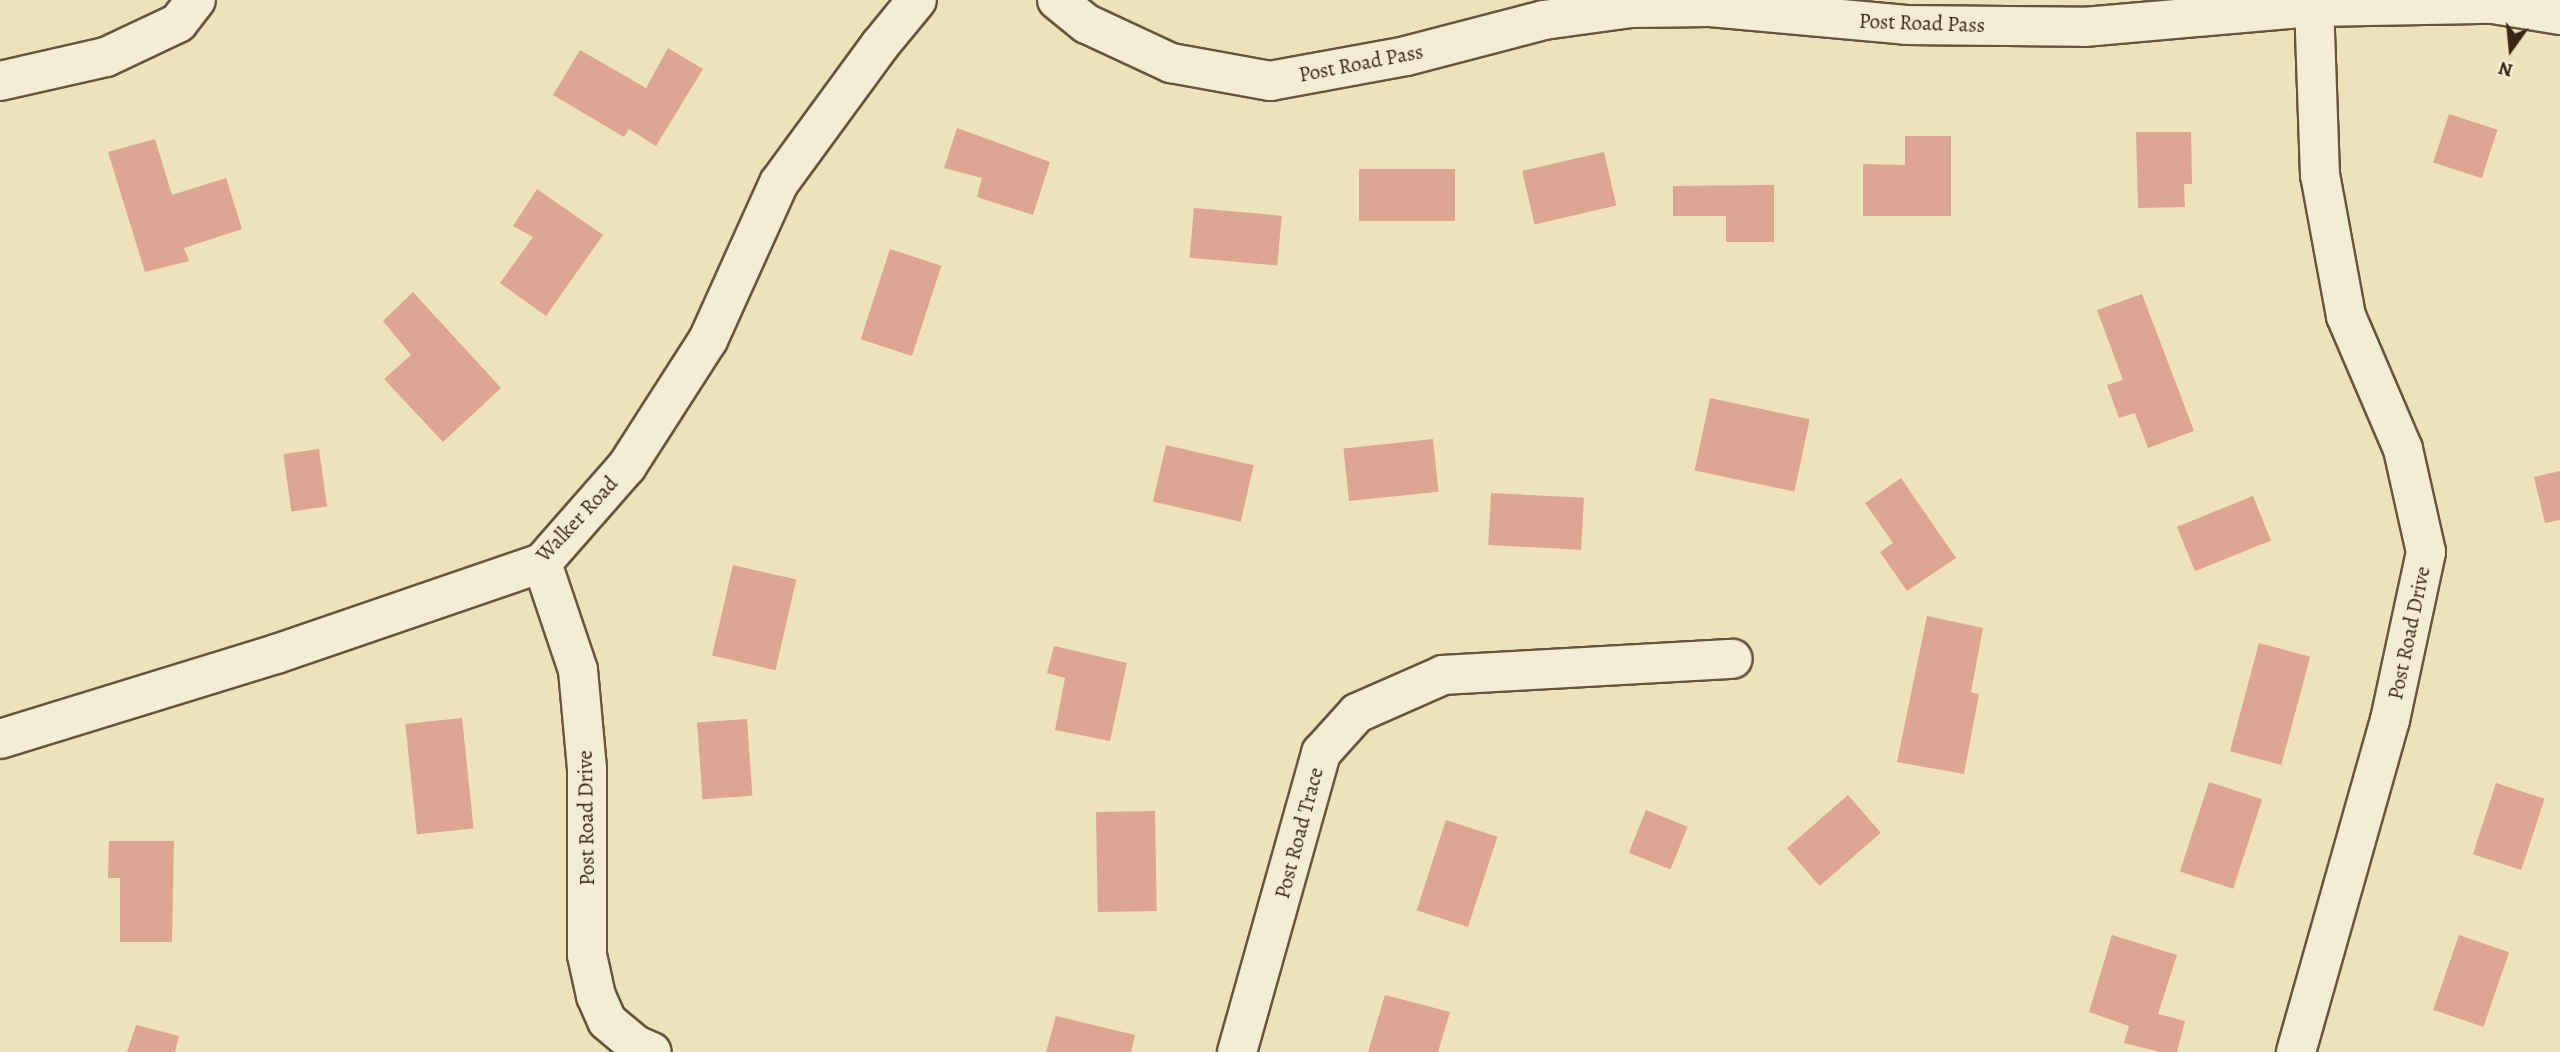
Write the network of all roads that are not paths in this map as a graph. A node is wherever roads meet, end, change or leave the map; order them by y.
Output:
1 (196, 0) edge
2 (917, 0) edge
3 (1056, 0) edge
4 (1710, 4) edge
5 (2314, 7) junction
6 (2560, 15) edge
7 (0, 81) edge
8 (542, 563) junction
9 (1733, 659) dead end
10 (0, 739) edge
11 (652, 1052) edge
12 (1237, 1052) edge
13 (2296, 1052) edge

1 - 7 street
2 - 8 street, Walker Road
3 - 4 street, Post Road Pass
4 - 5 street, Post Road Pass
5 - 6 street, Post Road Pass
5 - 13 street, Post Road Drive
8 - 10 street, Walker Road
8 - 11 street, Post Road Drive
9 - 12 street, Post Road Trace

